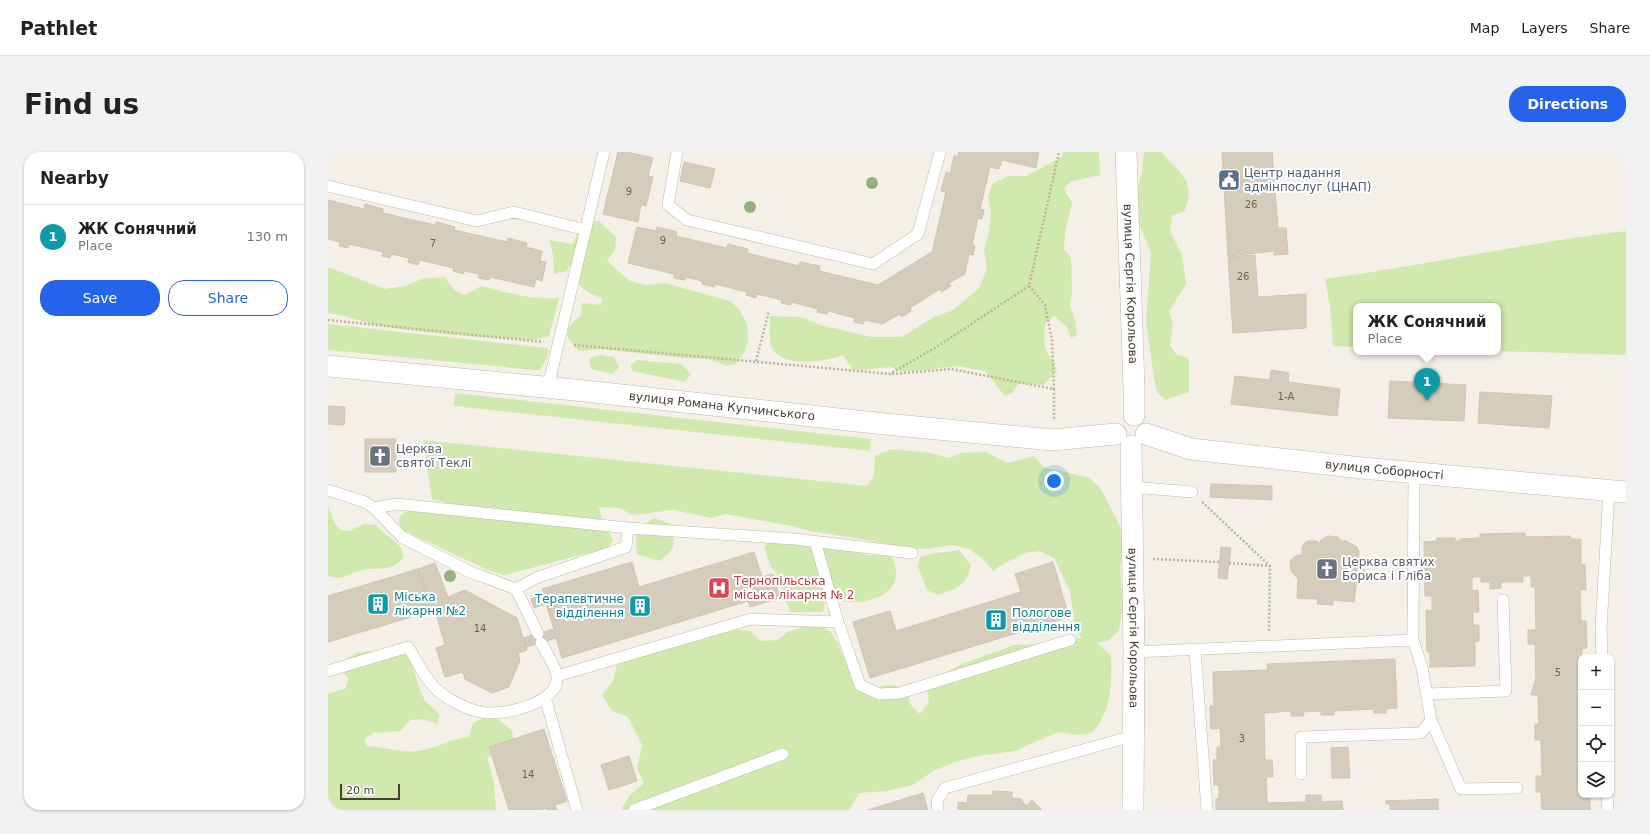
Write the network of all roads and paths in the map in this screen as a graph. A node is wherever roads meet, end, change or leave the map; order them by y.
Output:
1 (604, 152) edge
2 (677, 152) edge
3 (940, 152) edge
4 (1059, 152) edge
5 (1126, 152) edge
6 (328, 186) edge
7 (586, 230) junction
8 (1029, 286) junction
9 (769, 311) dead end
10 (328, 320) edge
11 (560, 344) junction
12 (756, 361) junction
13 (328, 366) edge
14 (890, 374) junction
15 (548, 387) junction
16 (1054, 389) junction
17 (1054, 422) dead end
18 (1131, 438) junction
19 (1414, 473) junction
20 (1131, 487) junction
21 (328, 490) edge
22 (1617, 491) edge
23 (1192, 492) joint
24 (374, 508) junction
25 (628, 528) junction
26 (815, 541) junction
27 (912, 553) dead end
28 (1132, 558) junction
29 (1219, 562) dead end
30 (1229, 563) dead end
31 (1270, 566) junction
32 (516, 589) junction
33 (1503, 600) dead end
34 (838, 622) junction
35 (1070, 640) dead end
36 (1413, 640) junction
37 (1269, 646) junction
38 (1195, 649) junction
39 (1134, 652) junction
40 (1602, 654) edge
41 (328, 671) edge
42 (557, 676) junction
43 (1427, 694) junction
44 (545, 697) junction
45 (1431, 720) junction
46 (1134, 736) junction
47 (783, 754) dead end
48 (1301, 774) dead end
49 (1518, 788) dead end
50 (1607, 798) edge
51 (577, 810) edge
52 (634, 810) edge
53 (938, 810) edge
54 (1133, 810) edge
55 (1207, 810) edge
56 (1608, 810) edge

1 - 7 lane
2 - 3 lane
4 - 8 path
5 - 18 street, вулиця Сергія Корольова
6 - 7 lane
7 - 11 lane
8 - 14 path
8 - 16 path
9 - 12 path
10 - 11 path
11 - 12 path
11 - 15 lane
12 - 14 path
13 - 15 street, вулиця Романа Купчинського
14 - 16 path
15 - 18 street, вулиця Романа Купчинського
16 - 17 path
18 - 19 street, вулиця Соборності
18 - 20 street, вулиця Сергія Корольова
19 - 22 street, вулиця Соборності
19 - 36 lane
20 - 23 lane
20 - 28 street, вулиця Сергія Корольова
21 - 24 lane
22 - 40 lane
23 - 31 path
24 - 25 lane
24 - 32 lane
25 - 26 lane
25 - 32 lane
26 - 27 lane
26 - 34 lane
28 - 29 path
28 - 39 street, вулиця Сергія Корольова
30 - 31 path
31 - 37 path
32 - 42 lane
33 - 43 lane
34 - 35 lane
34 - 42 lane
36 - 37 lane
36 - 43 lane
37 - 38 lane
38 - 39 lane
38 - 55 lane
39 - 46 street, вулиця Сергія Корольова
41 - 44 lane
42 - 44 lane
43 - 45 lane
44 - 51 lane
45 - 48 lane
45 - 49 lane
46 - 53 lane
46 - 54 street, вулиця Сергія Корольова
47 - 52 lane
50 - 56 lane

